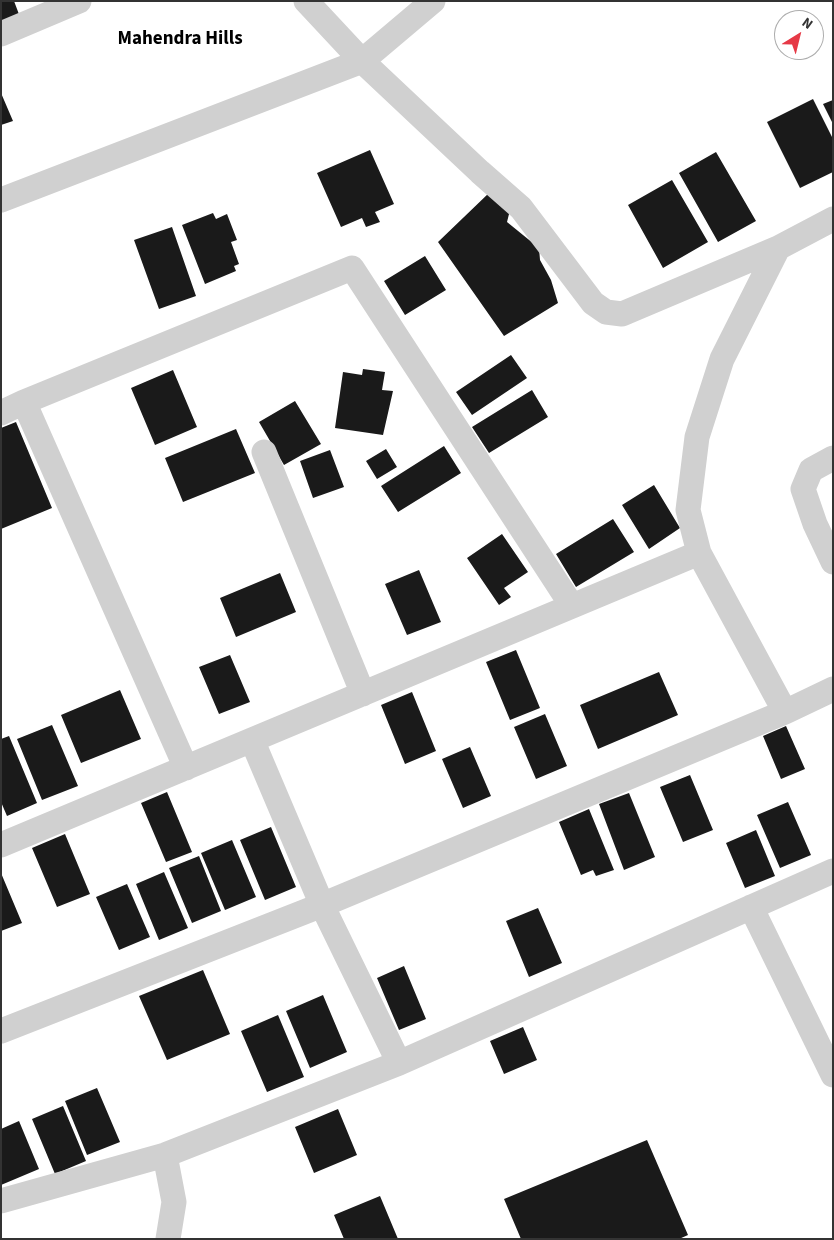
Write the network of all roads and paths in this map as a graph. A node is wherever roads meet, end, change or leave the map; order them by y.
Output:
1 (78, 1) edge
2 (306, 1) edge
3 (433, 1) edge
4 (1, 34) edge
5 (362, 61) junction
6 (1, 200) edge
7 (833, 219) edge
8 (778, 248) junction
9 (24, 402) junction
10 (1, 413) edge
11 (264, 452) dead end
12 (833, 458) edge
13 (699, 553) junction
14 (833, 562) edge
15 (572, 606) junction
16 (833, 689) edge
17 (363, 694) junction
18 (785, 712) junction
19 (252, 740) junction
20 (186, 768) junction
21 (1, 846) edge
22 (833, 871) edge
23 (322, 905) junction
24 (751, 907) junction
25 (1, 1031) edge
26 (399, 1062) junction
27 (833, 1075) edge
28 (165, 1156) junction
29 (1, 1201) edge
30 (168, 1239) edge

1 - 4 street
2 - 5 street
3 - 5 street
5 - 6 street
5 - 8 street
7 - 8 street
8 - 13 street
9 - 10 street
9 - 15 street
9 - 20 street
11 - 17 street
12 - 14 street
13 - 15 street
13 - 18 street
15 - 17 street
16 - 18 street
17 - 19 street
18 - 23 street
19 - 20 street
19 - 23 street
20 - 21 street
22 - 24 street
23 - 25 street
23 - 26 street
24 - 26 street
24 - 27 street
26 - 28 street
28 - 29 street
28 - 30 street

